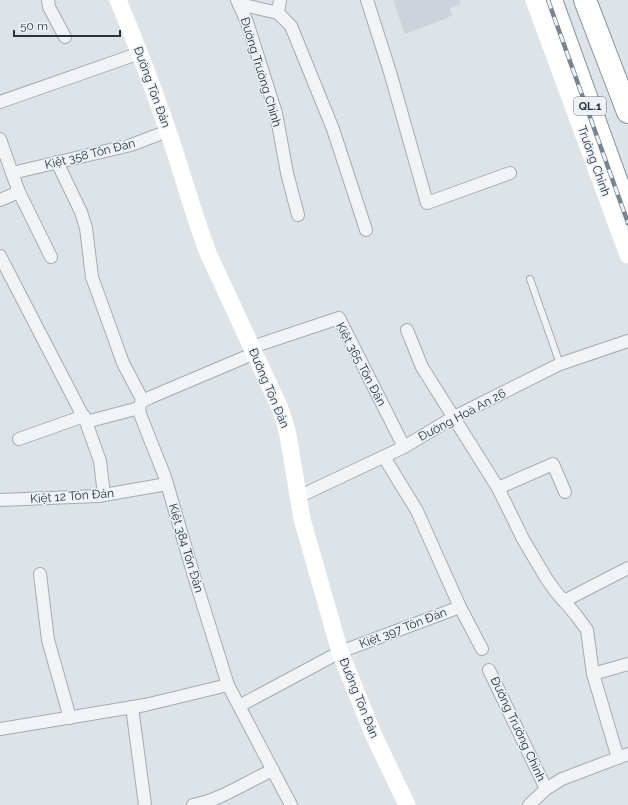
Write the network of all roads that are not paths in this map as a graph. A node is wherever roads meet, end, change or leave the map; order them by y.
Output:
1 (48, 0) edge
2 (118, 0) edge
3 (280, 0) edge
4 (367, 0) edge
5 (534, 0) edge
6 (551, 0) edge
7 (585, 0) edge
8 (238, 2) edge
9 (278, 13) junction
10 (65, 37) dead end
11 (140, 53) junction
12 (0, 102) edge
13 (628, 112) edge
14 (168, 131) junction
15 (0, 139) edge
16 (57, 162) junction
17 (12, 173) junction
18 (510, 173) dead end
19 (19, 192) junction
20 (0, 200) edge
21 (628, 212) edge
22 (298, 215) dead end
23 (366, 230) dead end
24 (628, 255) edge
25 (0, 256) edge
26 (51, 256) dead end
27 (530, 279) dead end
28 (408, 330) dead end
29 (628, 341) edge
30 (253, 350) junction
31 (560, 364) junction
32 (141, 404) junction
33 (454, 417) junction
34 (85, 419) junction
35 (20, 439) dead end
36 (404, 447) junction
37 (384, 457) junction
38 (167, 484) junction
39 (498, 488) junction
40 (565, 492) dead end
41 (104, 495) junction
42 (298, 497) junction
43 (0, 500) edge
44 (628, 568) edge
45 (40, 574) dead end
46 (564, 601) junction
47 (460, 607) junction
48 (482, 649) dead end
49 (340, 652) junction
50 (628, 664) edge
51 (489, 670) dead end
52 (593, 674) junction
53 (228, 685) junction
54 (239, 706) junction
55 (132, 707) junction
56 (70, 718) junction
57 (0, 729) edge
58 (623, 756) edge
59 (272, 770) junction
60 (546, 789) junction
61 (145, 805) edge
62 (193, 805) edge
63 (291, 805) edge
64 (407, 805) edge
65 (530, 805) edge

1 - 10 street
2 - 11 street, Đường Tôn Đản
3 - 9 street
4 - 18 street
5 - 24 street, Trường Chinh
6 - 21 highway, QL.1
7 - 13 highway, QL.1
8 - 9 street
8 - 22 street, Đường Trường Chinh
9 - 23 street
11 - 12 street
11 - 14 street, Đường Tôn Đản
14 - 16 street, Kiệt 358 Tôn Đản
14 - 30 street, Đường Tôn Đản
15 - 17 street
16 - 17 street, Kiệt 358 Tôn Đản
16 - 32 street
17 - 19 street
19 - 20 street
19 - 26 street
25 - 34 street
27 - 31 lane
28 - 33 street, Đường Trường Chinh
29 - 31 street, Đường Hoà An 26
30 - 32 street
30 - 36 street, Kiệt 365 Tôn Đản
30 - 42 street, Đường Tôn Đản
31 - 33 street, Đường Hoà An 26
32 - 34 street
32 - 38 street, Kiệt 384 Tôn Đản
33 - 36 street, Đường Hoà An 26
33 - 39 street, Đường Trường Chinh
34 - 35 street
34 - 41 street
36 - 37 street, Đường Hoà An 26
37 - 42 street, Đường Hoà An 26
37 - 47 street
38 - 41 street, Kiệt 12 Tôn Đản
38 - 53 street, Kiệt 384 Tôn Đản
39 - 40 street
39 - 46 street, Đường Trường Chinh
41 - 43 street, Kiệt 12 Tôn Đản
42 - 49 street, Đường Tôn Đản
44 - 46 street
45 - 56 street
46 - 52 street, Đường Trường Chinh
47 - 48 street
47 - 49 street, Kiệt 397 Tôn Đản
49 - 54 street, Kiệt 397 Tôn Đản
49 - 64 street, Đường Tôn Đản
50 - 52 street
51 - 60 street, Đường Trường Chinh
52 - 58 street, Đường Trường Chinh
53 - 54 street, Kiệt 384 Tôn Đản
53 - 55 street
54 - 59 street, Kiệt 384 Tôn Đản
55 - 56 street
55 - 61 street
56 - 57 street
58 - 60 street, Đường Trường Chinh
59 - 62 street
59 - 63 street, Kiệt 384 Tôn Đản
60 - 65 street, Đường Trường Chinh

